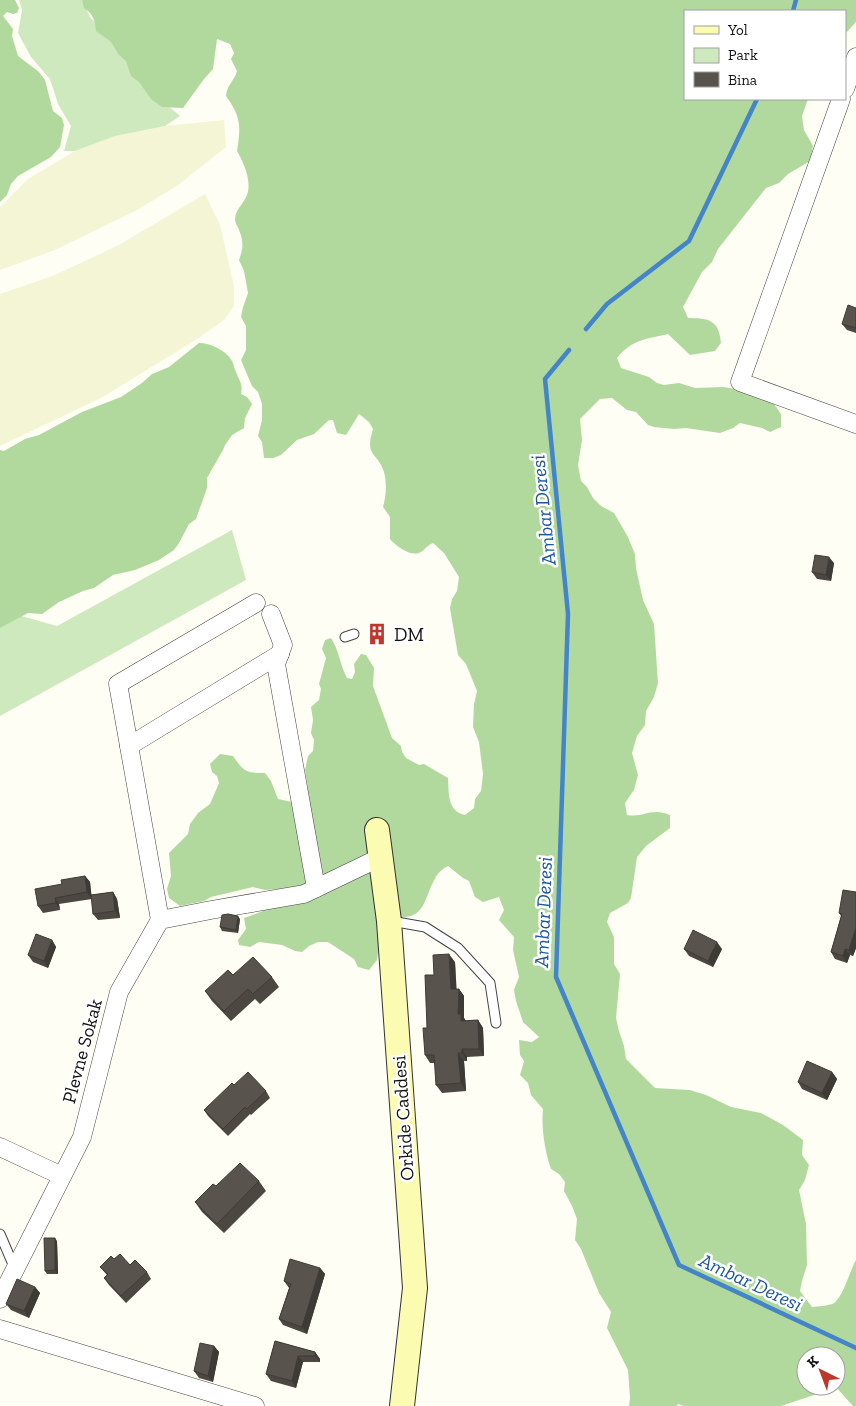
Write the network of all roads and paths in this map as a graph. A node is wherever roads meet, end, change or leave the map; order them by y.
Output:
1 (856, 57) edge
2 (846, 98) edge
3 (845, 100) edge
4 (856, 424) edge
5 (256, 603) dead end
6 (271, 614) dead end
7 (280, 654) junction
8 (129, 746) junction
9 (377, 830) dead end
10 (381, 857) junction
11 (316, 888) junction
12 (160, 920) junction
13 (389, 921) junction
14 (496, 1023) dead end
15 (0, 1146) edge
16 (62, 1176) junction
17 (0, 1234) edge
18 (15, 1270) junction
19 (0, 1299) edge
20 (0, 1329) edge
21 (255, 1406) edge
22 (402, 1406) edge

1 - 2 street
3 - 4 street
5 - 8 street
6 - 7 street
7 - 8 street
7 - 11 street
8 - 12 street
9 - 10 street, Orkide Caddesi
10 - 11 street
10 - 13 street, Orkide Caddesi
11 - 12 street
12 - 16 street, Plevne Sokak
13 - 14 lane
13 - 22 street, Orkide Caddesi
15 - 16 street
16 - 18 street, Plevne Sokak
17 - 18 lane
18 - 19 street, Plevne Sokak
20 - 21 street

